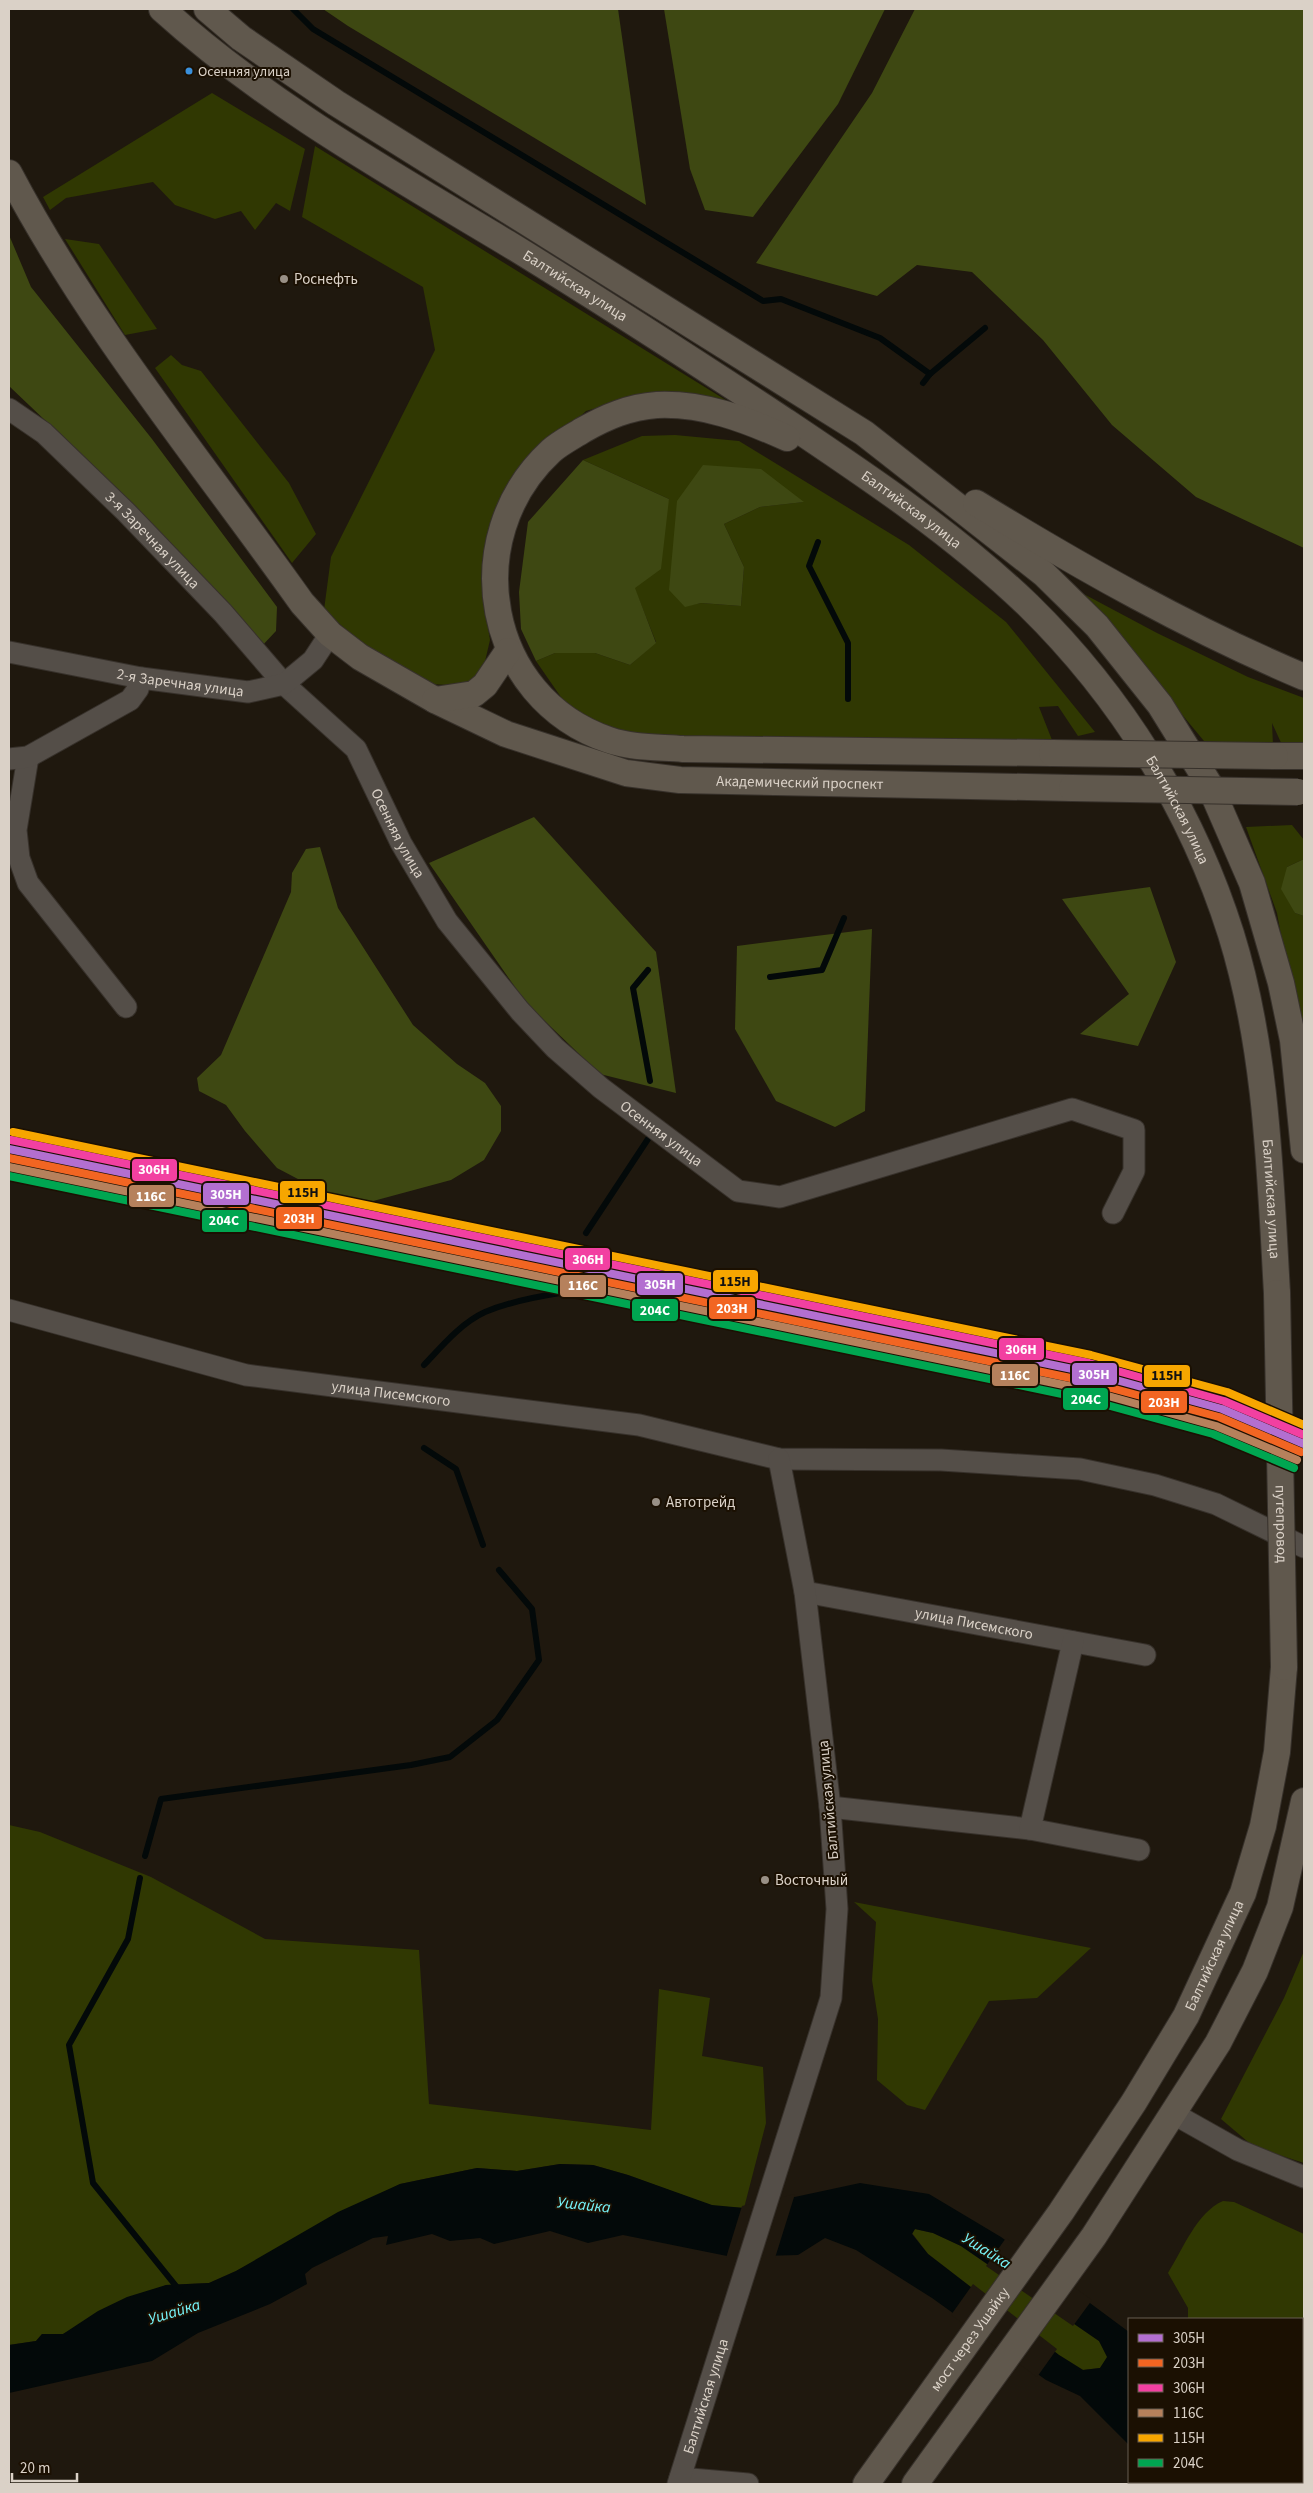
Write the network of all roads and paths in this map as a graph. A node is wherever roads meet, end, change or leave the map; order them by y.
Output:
1 (162, 9) edge
2 (207, 9) edge
3 (9, 173) edge
4 (9, 409) edge
5 (864, 433) junction
6 (852, 466) junction
7 (330, 634) junction
8 (508, 651) junction
9 (9, 652) edge
10 (1304, 677) edge
11 (140, 678) junction
12 (284, 684) junction
13 (435, 700) junction
14 (1304, 756) edge
15 (19, 758) edge
16 (1301, 792) edge
17 (126, 1008) dead end
18 (1304, 1150) edge
19 (1114, 1213) dead end
20 (1277, 1293) joint
21 (9, 1310) edge
22 (779, 1459) junction
23 (1304, 1547) edge
24 (805, 1592) junction
25 (1072, 1642) junction
26 (1145, 1655) dead end
27 (1284, 1667) joint
28 (1304, 1801) edge
29 (830, 1807) junction
30 (1030, 1830) junction
31 (1139, 1850) dead end
32 (1174, 2114) junction
33 (1304, 2177) edge
34 (1061, 2212) joint
35 (921, 2476) edge
36 (679, 2481) edge
37 (748, 2484) edge
38 (866, 2484) edge

1 - 6 main road, Балтийская улица
2 - 5 main road, Балтийская улица
3 - 7 main road
4 - 12 street, 3-я Заречная улица
5 - 10 main road
5 - 18 main road, Балтийская улица
6 - 8 main road, Академический проспект
6 - 20 main road, Балтийская улица
7 - 12 street, 2-я Заречная улица
7 - 13 main road, Академический проспект
8 - 13 main road
8 - 14 main road, Академический проспект, bridge
9 - 11 street, 2-я Заречная улица
11 - 12 street, 2-я Заречная улица
11 - 15 street
12 - 19 street, Осенняя улица
13 - 16 main road, Академический проспект, bridge
15 - 17 street
20 - 27 main road, путепровод, bridge
21 - 22 street, улица Писемского
22 - 23 street, улица Писемского
22 - 24 street, Балтийская улица
24 - 25 street, улица Писемского
24 - 29 street, Балтийская улица
25 - 26 street, улица Писемского
25 - 30 street
27 - 34 main road, Балтийская улица
28 - 32 main road
29 - 30 street
29 - 36 street, Балтийская улица
30 - 31 street
32 - 33 street
32 - 35 main road
34 - 38 main road, мост через Ушайку
36 - 37 street

